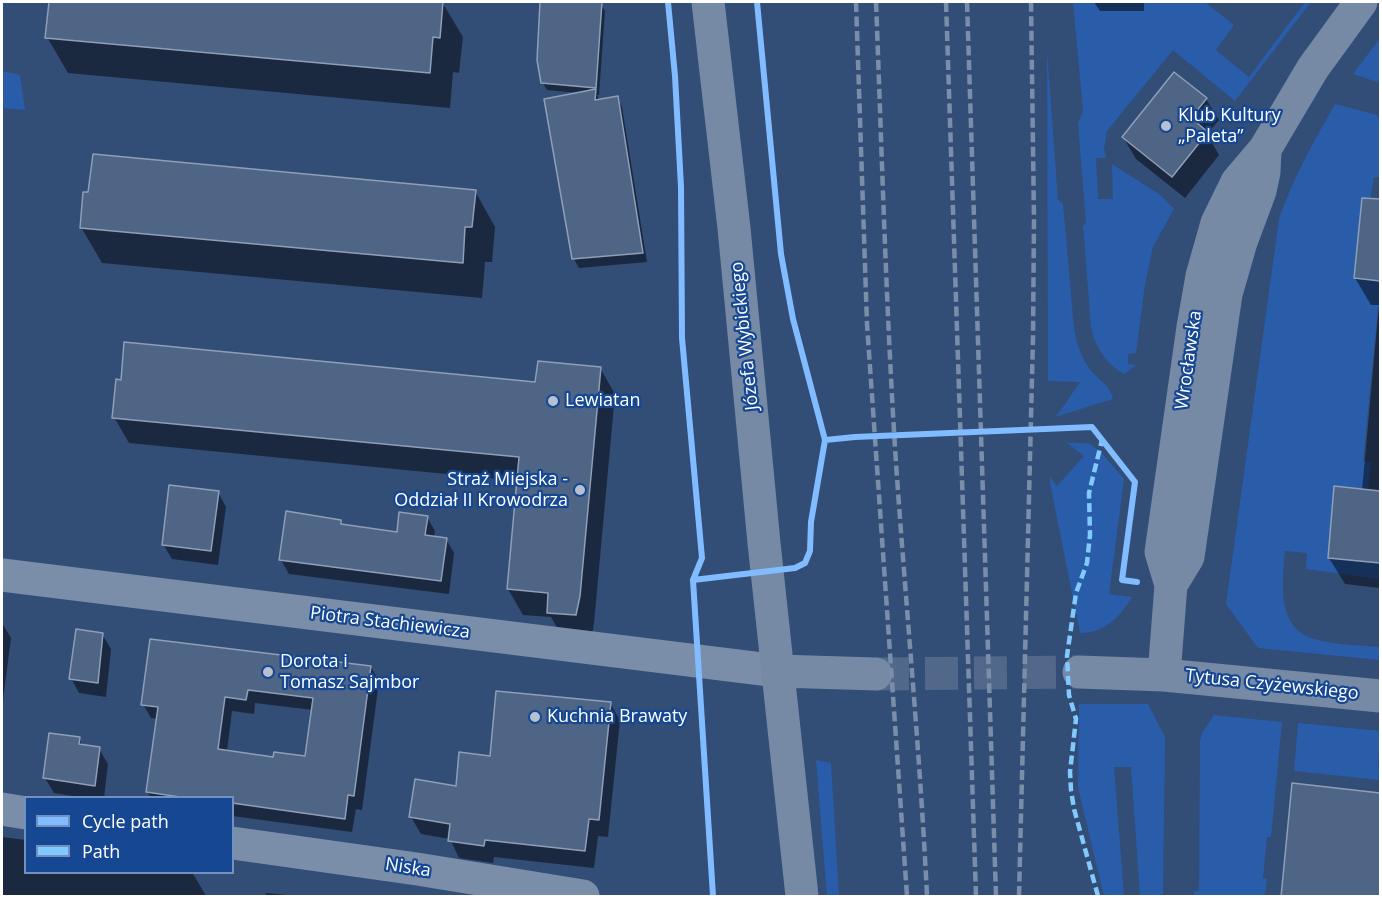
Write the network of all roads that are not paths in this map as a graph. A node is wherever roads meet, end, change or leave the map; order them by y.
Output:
1 (708, 2) edge
2 (1361, 2) edge
3 (2, 575) edge
4 (778, 671) junction
5 (1079, 672) tunnel mouth
6 (876, 674) tunnel mouth
7 (1164, 675) junction
8 (1380, 696) edge
9 (2, 809) edge
10 (24, 813) edge
11 (234, 843) edge
12 (417, 883) edge
13 (583, 897) edge
14 (802, 897) edge

1 - 4 street, Józefa Wybickiego
2 - 7 street, Wrocławska
3 - 4 street, Piotra Stachiewicza
4 - 6 street
4 - 14 street, Józefa Wybickiego
5 - 7 street
7 - 8 street, Tytusa Czyżewskiego
9 - 10 street
11 - 12 street, Niska
12 - 13 street, Niska

